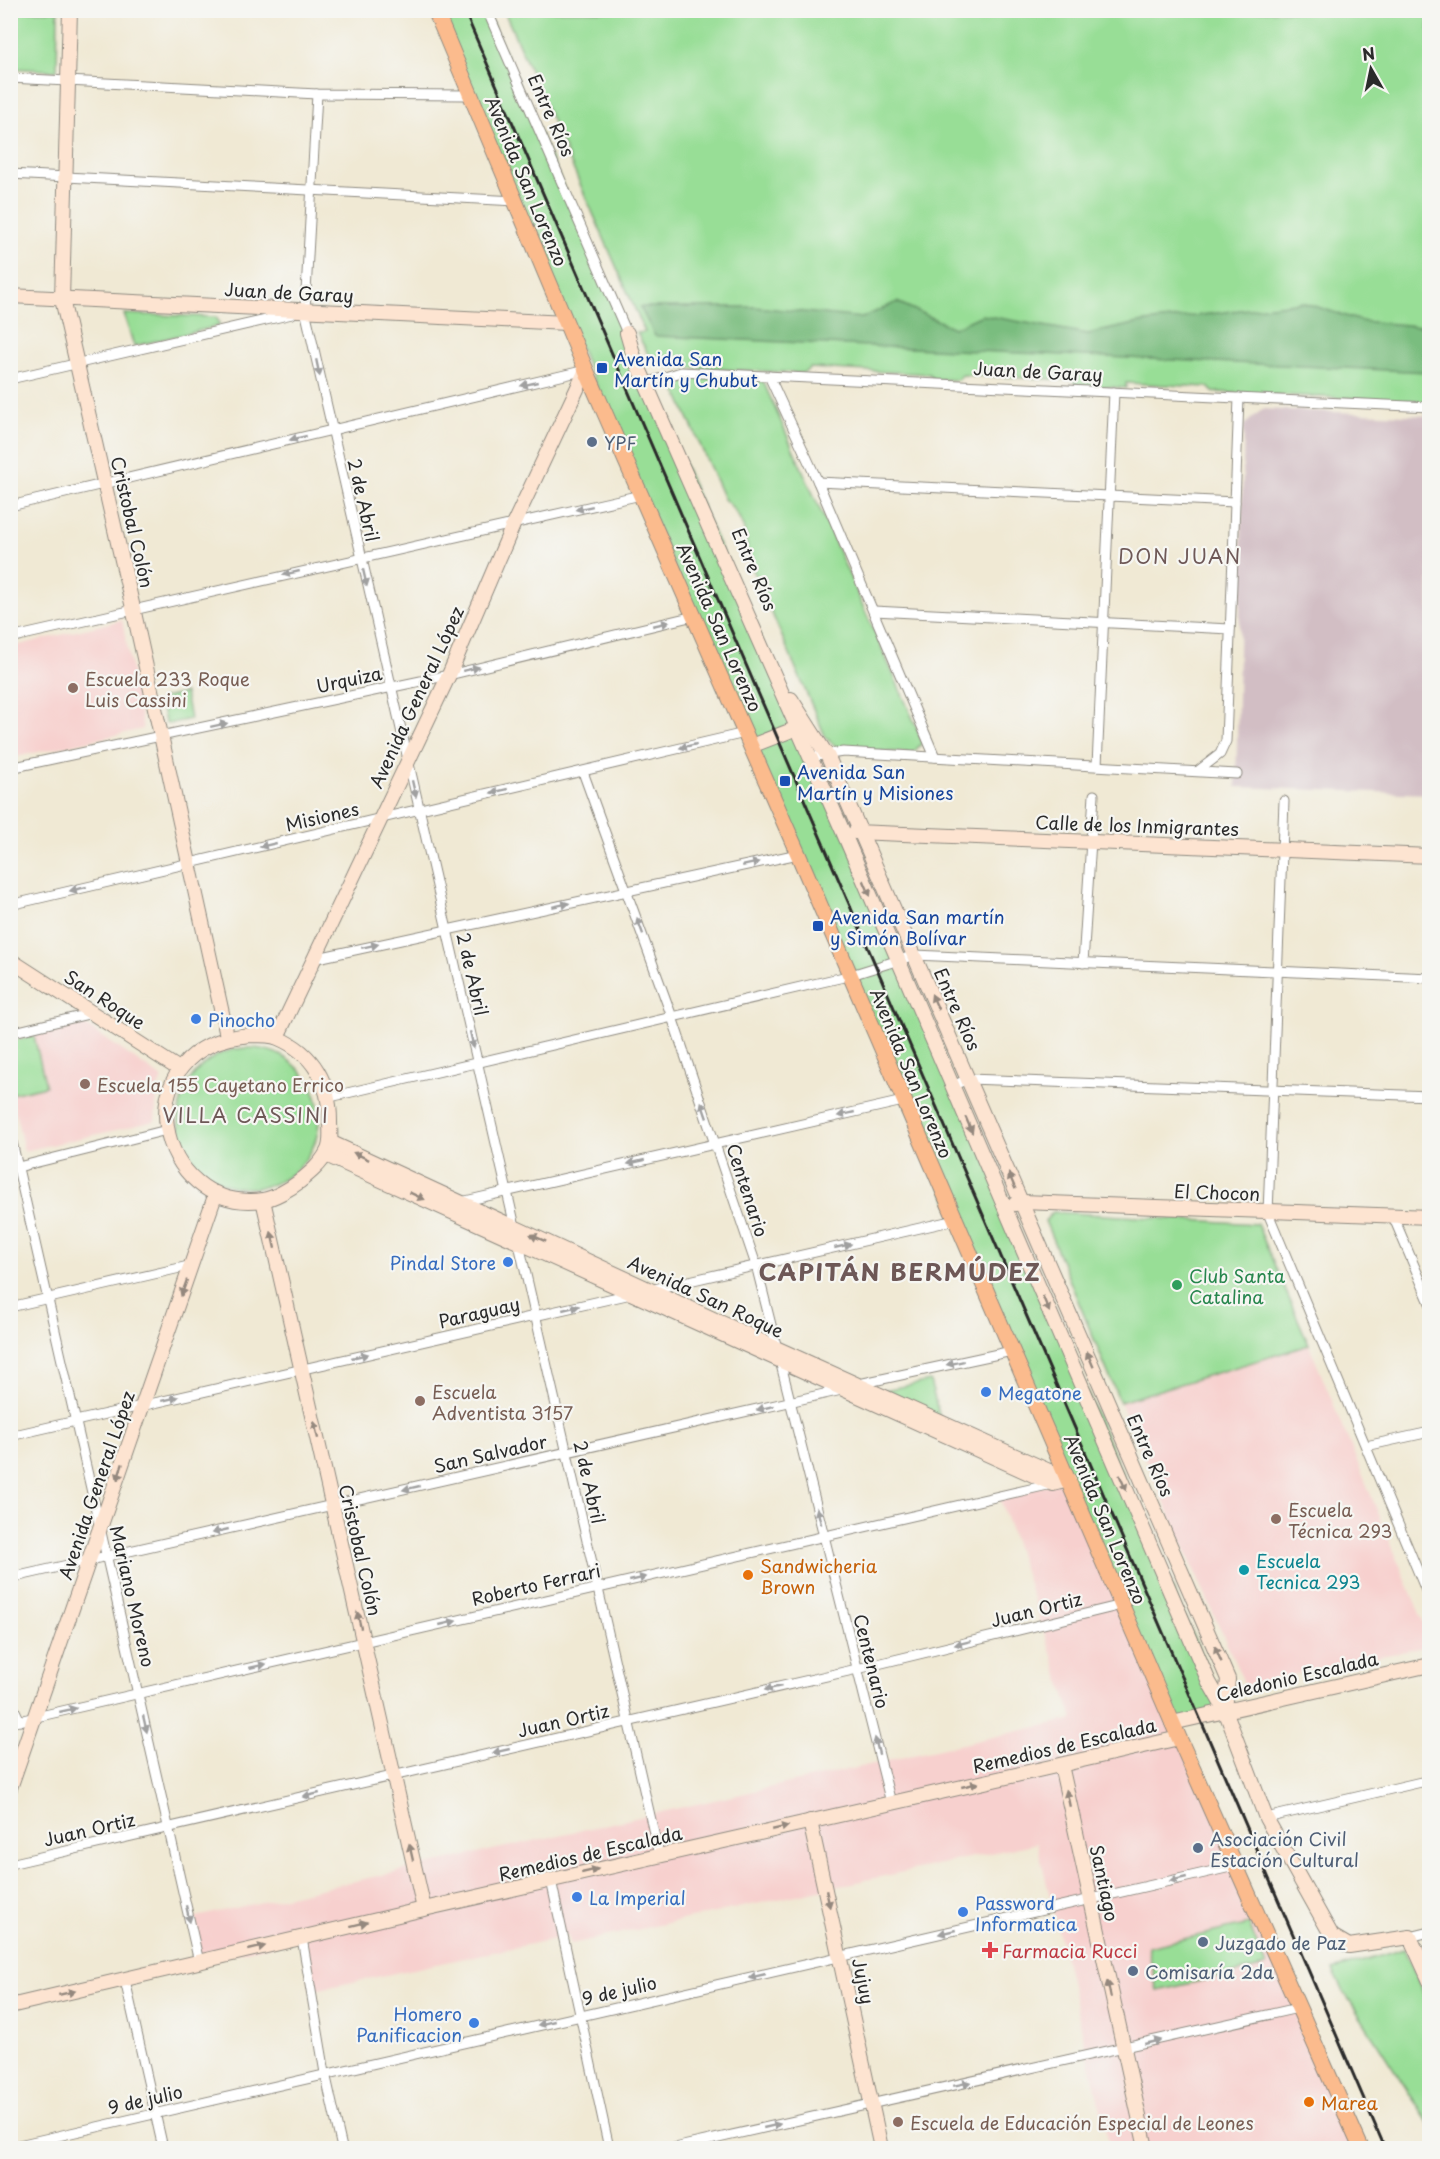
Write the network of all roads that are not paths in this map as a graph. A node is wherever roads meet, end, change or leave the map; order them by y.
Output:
1 (70, 10) edge
2 (435, 10) edge
3 (487, 10) edge
4 (10, 78) edge
5 (68, 81) junction
6 (317, 94) junction
7 (468, 95) junction
8 (10, 174) edge
9 (66, 177) junction
10 (312, 191) junction
11 (516, 201) junction
12 (10, 296) edge
13 (62, 299) junction
14 (305, 310) junction
15 (566, 323) junction
16 (627, 333) joint
17 (79, 365) junction
18 (586, 370) junction
19 (769, 376) junction
20 (10, 379) edge
21 (650, 382) junction
22 (1114, 392) junction
23 (1239, 398) junction
24 (1430, 407) edge
25 (332, 430) junction
26 (818, 482) junction
27 (105, 483) junction
28 (641, 495) junction
29 (1110, 497) junction
30 (1235, 502) junction
31 (10, 506) edge
32 (514, 522) junction
33 (361, 557) junction
34 (134, 608) junction
35 (874, 610) junction
36 (694, 616) junction
37 (1104, 623) junction
38 (1230, 629) junction
39 (10, 638) edge
40 (449, 675) junction
41 (390, 687) junction
42 (802, 727) junction
43 (162, 738) junction
44 (748, 740) junction
45 (825, 753) junction
46 (810, 757) junction
47 (934, 757) junction
48 (407, 760) junction
49 (1097, 766) junction
50 (10, 768) edge
51 (583, 772) junction
52 (1196, 772) junction
53 (1237, 774) dead end
54 (1094, 795) dead end
55 (1284, 801) dead end
56 (419, 810) junction
57 (380, 819) junction
58 (861, 831) junction
59 (844, 834) junction
60 (1091, 841) junction
61 (1282, 848) junction
62 (798, 854) junction
63 (1430, 856) edge
64 (191, 863) junction
65 (627, 891) junction
66 (10, 905) edge
67 (446, 930) junction
68 (915, 955) junction
69 (313, 959) junction
70 (10, 960) edge
71 (898, 960) junction
72 (1083, 963) junction
73 (1277, 972) junction
74 (848, 976) junction
75 (1430, 978) edge
76 (93, 1013) junction
77 (672, 1017) junction
78 (10, 1033) edge
79 (227, 1036) junction
80 (277, 1037) junction
81 (477, 1062) junction
82 (179, 1069) junction
83 (968, 1079) junction
84 (952, 1086) junction
85 (1273, 1090) junction
86 (330, 1096) junction
87 (1430, 1096) edge
88 (903, 1101) junction
89 (167, 1130) junction
90 (10, 1133) edge
91 (716, 1144) junction
92 (328, 1148) junction
93 (14, 1168) edge
94 (506, 1192) junction
95 (216, 1193) junction
96 (264, 1200) junction
97 (1022, 1202) junction
98 (458, 1203) junction
99 (440, 1207) junction
100 (1004, 1207) junction
101 (1268, 1213) junction
102 (1393, 1216) junction
103 (1430, 1217) edge
104 (955, 1220) junction
105 (515, 1228) junction
106 (518, 1242) junction
107 (193, 1265) junction
108 (756, 1265) junction
109 (652, 1289) junction
110 (632, 1294) junction
111 (49, 1298) junction
112 (1430, 1303) edge
113 (10, 1307) edge
114 (535, 1316) junction
115 (1012, 1351) junction
116 (778, 1354) junction
117 (302, 1369) junction
118 (851, 1387) junction
119 (1105, 1394) junction
120 (1088, 1401) junction
121 (790, 1402) junction
122 (142, 1406) junction
123 (77, 1420) junction
124 (1430, 1432) edge
125 (10, 1436) edge
126 (1366, 1446) junction
127 (566, 1453) junction
128 (1069, 1480) junction
129 (1053, 1484) junction
130 (333, 1505) junction
131 (1161, 1523) junction
132 (101, 1528) junction
133 (1143, 1530) junction
134 (824, 1537) junction
135 (108, 1556) junction
136 (89, 1560) junction
137 (10, 1578) edge
138 (598, 1588) junction
139 (1430, 1600) edge
140 (1122, 1605) junction
141 (364, 1642) junction
142 (1430, 1665) edge
143 (857, 1669) junction
144 (138, 1694) junction
145 (10, 1700) edge
146 (1225, 1710) junction
147 (35, 1718) junction
148 (15, 1722) edge
149 (628, 1722) junction
150 (1172, 1722) junction
151 (1179, 1738) junction
152 (1061, 1765) junction
153 (393, 1776) junction
154 (1430, 1780) edge
155 (10, 1788) edge
156 (891, 1803) junction
157 (1266, 1818) junction
158 (810, 1821) junction
159 (168, 1827) junction
160 (659, 1855) junction
161 (10, 1864) edge
162 (1235, 1866) junction
163 (551, 1880) junction
164 (1090, 1899) junction
165 (424, 1909) junction
166 (1430, 1932) edge
167 (1410, 1937) junction
168 (302, 1938) junction
169 (841, 1957) junction
170 (199, 1962) junction
171 (125, 1980) junction
172 (1430, 1981) edge
173 (10, 2006) edge
174 (1298, 2008) junction
175 (579, 2016) junction
176 (1122, 2049) junction
177 (325, 2073) junction
178 (871, 2104) junction
179 (156, 2114) junction
180 (10, 2147) edge
181 (163, 2148) edge
182 (342, 2148) edge
183 (609, 2148) edge
184 (674, 2148) edge
185 (881, 2148) edge
186 (1146, 2148) edge
187 (1361, 2148) edge

1 - 5 street, Cristobal Colón
2 - 7 main road, Avenida San Lorenzo
3 - 16 street, Entre Ríos
4 - 5 street
5 - 6 street
5 - 9 street, Cristobal Colón
6 - 7 street
6 - 10 street, 2 de Abril
7 - 11 main road, Avenida San Lorenzo
8 - 9 street
9 - 10 street
9 - 13 street, Cristobal Colón
10 - 11 street
10 - 14 street, 2 de Abril
11 - 15 main road, Avenida San Lorenzo
12 - 13 street, Juan de Garay
13 - 14 street, Juan de Garay
13 - 17 street, Cristobal Colón
14 - 15 street, Juan de Garay
14 - 17 street
14 -> 25 street, 2 de Abril
15 - 18 main road, Avenida San Lorenzo
16 - 21 street, Entre Ríos
17 - 20 street
17 - 27 street, Cristobal Colón
18 -> 25 street
18 - 28 main road, Avenida San Lorenzo
18 - 32 street, Avenida General López
19 - 21 street, Juan de Garay
19 - 22 street, Juan de Garay
19 - 26 street
21 - 42 street, Entre Ríos
22 - 23 street, Juan de Garay
22 - 29 street
23 - 24 street, Juan de Garay
23 - 30 street
25 -> 27 street
25 - 33 street, 2 de Abril
26 - 29 street
26 - 35 street
27 - 31 street
27 - 34 street, Cristobal Colón
28 -> 32 street
28 - 36 main road, Avenida San Lorenzo
29 - 30 street
29 - 37 street
30 - 38 street
32 - 33 street
32 - 40 street, Avenida General López
33 -> 34 street
33 -> 41 street, 2 de Abril
34 - 39 street
34 - 43 street, Cristobal Colón
35 - 37 street
35 - 47 street
40 -> 36 street, Urquiza
36 - 44 main road, Avenida San Lorenzo
37 - 38 street
37 - 49 street
38 - 52 street
40 - 41 street, Urquiza
40 - 48 street, Avenida General López
43 -> 41 street, Urquiza
41 - 48 street, 2 de Abril
42 - 44 street
42 - 45 street, Entre Ríos
42 - 46 street, Entre Ríos
43 - 50 street, Urquiza
43 - 64 street, Cristobal Colón
44 -> 51 street, Misiones
44 - 62 main road, Avenida San Lorenzo
45 - 46 street
45 - 47 street
45 - 58 street, Entre Ríos
46 - 59 street, Entre Ríos
47 - 49 street
48 -> 56 street, 2 de Abril
48 - 57 street, Avenida General López
49 - 52 street
51 -> 56 street, Misiones
51 - 65 street, Centenario
52 - 53 street
54 - 60 street
55 - 61 street
56 - 57 street, Misiones
56 - 67 street, 2 de Abril
57 -> 64 street, Misiones
57 - 69 street, Avenida General López
58 - 59 street, Calle de los Inmigrantes
58 - 60 street, Calle de los Inmigrantes
58 - 68 street, Entre Ríos
59 -> 71 street, Entre Ríos
60 - 61 street, Calle de los Inmigrantes
60 - 72 street
61 - 63 street, Calle de los Inmigrantes
61 - 73 street
65 -> 62 street
62 - 74 main road, Avenida San Lorenzo
64 -> 66 street, Misiones
64 - 79 street, Cristobal Colón
67 -> 65 street
77 -> 65 street, Centenario
69 -> 67 street
67 -> 81 street, 2 de Abril
68 - 71 street
68 - 72 street
83 -> 68 street, Entre Ríos
69 - 80 street, Avenida General López
70 - 76 street, San Roque
71 - 74 street
71 - 84 street, Entre Ríos
72 - 73 street
73 - 75 street
73 - 85 street
74 - 77 street
74 - 88 main road, Avenida San Lorenzo
76 - 78 street
76 - 82 street, San Roque
77 - 81 street
91 -> 77 street, Centenario
79 - 80 street
79 - 82 street
80 - 86 street
81 - 86 street
81 - 94 street, 2 de Abril
82 - 89 street
83 - 84 street
83 - 85 street
97 -> 83 street, Entre Ríos
84 -> 100 street, Entre Ríos
85 - 87 street
85 - 101 street
86 - 92 street
88 -> 91 street
88 - 104 main road, Avenida San Lorenzo
89 - 93 street
89 - 95 street
90 - 93 street, Mariano Moreno
91 -> 94 street
91 - 108 street, Centenario
92 - 96 street
98 -> 92 street, Avenida San Roque
92 -> 99 street, Avenida San Roque
93 - 111 street, Mariano Moreno
94 - 98 street
94 - 105 street, 2 de Abril
95 - 96 street
95 - 107 street, Avenida General López
117 -> 96 street, Cristobal Colón
97 - 100 street, El Chocon
97 - 101 street, El Chocon
119 -> 97 street, Entre Ríos
98 - 99 street
98 - 105 street, Avenida San Roque
99 - 106 street, Avenida San Roque
100 -> 120 street, Entre Ríos
101 - 102 street, El Chocon
101 - 126 street
102 - 103 street, El Chocon
102 - 112 street
108 -> 104 street, Paraguay
104 - 115 main road, Avenida San Lorenzo
105 - 106 street, 2 de Abril
109 -> 105 street, Avenida San Roque
106 - 110 street, Avenida San Roque
106 - 114 street, 2 de Abril
107 - 111 street
107 -> 122 street, Avenida General López
108 - 109 street, Paraguay
108 - 116 street, Centenario
109 - 110 street, Paraguay
109 - 116 street, Avenida San Roque
114 -> 110 street, Paraguay
110 - 116 street, Avenida San Roque
111 - 113 street
111 - 123 street, Mariano Moreno
117 -> 114 street, Paraguay
114 - 127 street, 2 de Abril
115 -> 118 street, San Salvador
115 - 128 main road, Avenida San Lorenzo
116 - 118 street, Avenida San Roque
116 - 121 street, Centenario
122 -> 117 street, Paraguay
130 -> 117 street, Cristobal Colón
118 - 121 street, San Salvador
118 - 128 street, Avenida San Roque
118 - 129 street, Avenida San Roque
119 - 120 street
119 - 131 street, Entre Ríos
120 -> 133 street, Entre Ríos
121 -> 127 street, San Salvador
134 -> 121 street, Centenario
122 - 123 street, Paraguay
122 -> 132 street, Avenida General López
123 - 125 street, Paraguay
123 - 132 street, Mariano Moreno
124 - 126 street
126 - 139 street
127 -> 130 street, San Salvador
127 - 138 street, 2 de Abril
128 - 129 street, Roberto Ferrari
128 - 140 main road, Avenida San Lorenzo
129 - 134 street, Roberto Ferrari
130 -> 135 street, San Salvador
141 -> 130 street, Cristobal Colón
131 - 133 street
146 -> 131 street, Entre Ríos
132 - 135 street, Mariano Moreno
132 - 136 street, Avenida General López
133 - 146 street, Entre Ríos
138 -> 134 street, Roberto Ferrari
134 - 143 street, Centenario
135 - 136 street, San Salvador
135 - 144 street, Mariano Moreno
136 - 137 street, San Salvador
136 - 147 street, Avenida General López
141 -> 138 street, Roberto Ferrari
138 - 149 street, 2 de Abril
140 -> 143 street, Juan Ortiz
140 - 150 main road, Avenida San Lorenzo
144 -> 141 street, Roberto Ferrari
141 - 153 street, Cristobal Colón
142 - 146 street, Celedonio Escalada
143 -> 149 street, Juan Ortiz
156 -> 143 street, Centenario
147 -> 144 street, Roberto Ferrari
144 -> 159 street, Mariano Moreno
145 - 148 street
146 - 150 street, Celedonio Escalada
146 - 157 street, Entre Ríos
147 - 148 street, Roberto Ferrari
147 - 155 street, Avenida General López
149 -> 153 street, Juan Ortiz
149 - 160 street, 2 de Abril
150 - 151 main road, Avenida San Lorenzo
151 - 152 street, Remedios de Escalada
151 - 162 main road, Avenida San Lorenzo
156 -> 152 street, Remedios de Escalada
164 -> 152 street, Santiago
153 -> 159 street, Juan Ortiz
165 -> 153 street, Cristobal Colón
154 - 157 street
156 - 158 street, Remedios de Escalada
157 - 167 street, Entre Ríos
160 -> 158 street, Remedios de Escalada
158 -> 169 street, Jujuy
159 - 161 street, Juan Ortiz
159 -> 170 street, Mariano Moreno
163 -> 160 street, Remedios de Escalada
162 -> 164 street, 9 de julio
162 - 174 main road, Avenida San Lorenzo
163 - 165 street, Remedios de Escalada
163 - 175 street
164 -> 169 street, 9 de julio
176 -> 164 street, Santiago
168 -> 165 street, Remedios de Escalada
166 - 167 street
167 - 172 street
170 -> 168 street, Remedios de Escalada
168 - 177 street
169 -> 175 street, 9 de julio
169 - 178 street, Jujuy
170 - 171 street, Remedios de Escalada
173 -> 171 street, Remedios de Escalada
171 - 179 street
176 -> 174 street
174 - 187 main road, Avenida San Lorenzo
175 -> 177 street, 9 de julio
175 - 183 street
178 -> 176 street
176 - 186 street, Santiago
177 - 179 street, 9 de julio
177 - 182 street
184 -> 178 street
178 - 185 street, Jujuy
179 - 180 street, 9 de julio
179 - 181 street

